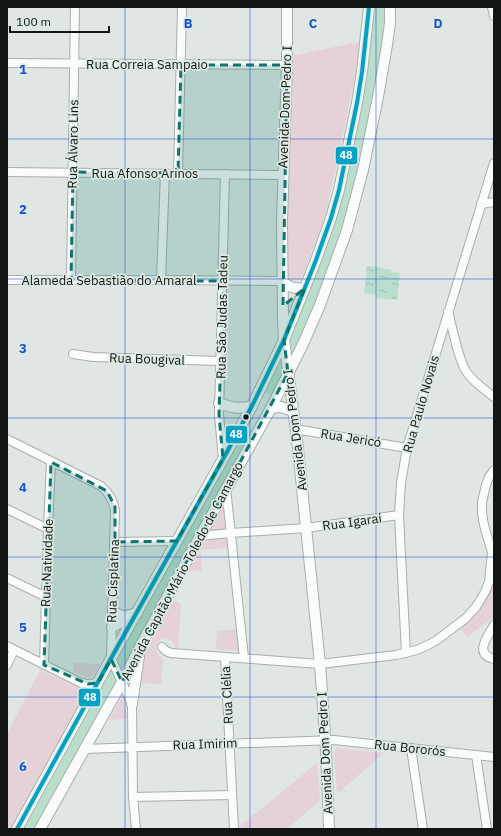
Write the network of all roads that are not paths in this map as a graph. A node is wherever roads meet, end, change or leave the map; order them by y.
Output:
1 (75, 7) edge
2 (182, 7) edge
3 (287, 7) edge
4 (370, 7) edge
5 (390, 7) edge
6 (492, 7) edge
7 (494, 16) edge
8 (7, 63) edge
9 (74, 64) junction
10 (181, 65) junction
11 (287, 65) junction
12 (494, 163) edge
13 (7, 172) edge
14 (72, 172) junction
15 (165, 173) junction
16 (178, 173) junction
17 (225, 174) junction
18 (283, 175) junction
19 (494, 202) edge
20 (481, 204) junction
21 (7, 280) edge
22 (71, 280) junction
23 (161, 280) junction
24 (223, 281) junction
25 (282, 282) junction
26 (305, 288) junction
27 (283, 306) junction
28 (448, 311) junction
29 (285, 343) junction
30 (73, 354) dead end
31 (220, 361) junction
32 (288, 368) junction
33 (494, 397) edge
34 (219, 403) junction
35 (252, 406) junction
36 (271, 408) junction
37 (293, 411) junction
38 (296, 429) junction
39 (7, 439) edge
40 (407, 448) junction
41 (223, 459) junction
42 (51, 462) junction
43 (494, 470) edge
44 (226, 488) junction
45 (7, 509) edge
46 (399, 515) junction
47 (306, 528) junction
48 (48, 529) junction
49 (230, 533) junction
50 (200, 536) junction
51 (177, 541) junction
52 (115, 542) junction
53 (493, 554) edge
54 (7, 578) edge
55 (46, 597) junction
56 (113, 611) junction
57 (136, 614) junction
58 (494, 625) edge
59 (112, 627) junction
60 (141, 645) junction
61 (162, 647) dead end
62 (11, 648) edge
63 (406, 653) junction
64 (225, 657) junction
65 (244, 658) junction
66 (494, 659) edge
67 (113, 662) junction
68 (320, 664) junction
69 (7, 665) edge
70 (44, 665) junction
71 (120, 678) junction
72 (98, 682) junction
73 (81, 683) junction
74 (90, 698) junction
75 (132, 704) junction
76 (326, 740) junction
77 (230, 744) junction
78 (133, 747) junction
79 (411, 748) junction
80 (85, 749) junction
81 (476, 755) junction
82 (494, 757) edge
83 (232, 795) junction
84 (133, 797) junction
85 (17, 829) edge
86 (40, 829) edge
87 (136, 829) edge
88 (234, 829) edge
89 (329, 829) edge
90 (422, 829) edge
91 (487, 829) edge

1 - 9 street, Rua Álvaro Lins
2 - 10 street
3 - 11 main road, Avenida Dom Pedro I
4 - 26 main road, Avenida Capitão Mário Toledo de Camargo
5 - 32 main road, Avenida Capitão Mário Toledo de Camargo
6 - 7 street
8 - 9 street, Rua Correia Sampaio
9 - 10 street, Rua Correia Sampaio
9 - 14 street, Rua Álvaro Lins
10 - 11 street, Rua Correia Sampaio
10 - 16 street
11 - 18 main road, Avenida Dom Pedro I
12 - 20 street, Rua Paulo Novais
13 - 14 street, Rua Afonso Arinos
14 - 15 street, Rua Afonso Arinos
14 - 22 street, Rua Álvaro Lins
15 - 16 street, Rua Afonso Arinos
15 - 23 street
16 - 17 street, Rua Afonso Arinos
17 - 18 street, Rua Afonso Arinos
17 - 24 street, Rua São Judas Tadeu
18 - 25 main road, Avenida Dom Pedro I
19 - 20 street
20 - 28 street, Rua Paulo Novais
21 - 22 street, Alameda Sebastião do Amaral
22 - 23 street, Alameda Sebastião do Amaral
23 - 24 street, Alameda Sebastião do Amaral
24 - 25 street, Alameda Sebastião do Amaral
24 - 31 street, Rua São Judas Tadeu
25 - 26 main road
25 - 27 main road, Avenida Dom Pedro I
26 - 27 main road
26 - 29 main road, Avenida Capitão Mário Toledo de Camargo
27 - 29 main road, Avenida Dom Pedro I
28 - 33 street
28 - 40 street, Rua Paulo Novais
29 - 32 main road, Avenida Dom Pedro I
29 - 35 main road, Avenida Capitão Mário Toledo de Camargo
30 - 31 street, Rua Bougival
31 - 34 street, Rua São Judas Tadeu
32 - 36 main road, Avenida Capitão Mário Toledo de Camargo
32 - 37 main road, Avenida Dom Pedro I
34 - 35 main road
34 - 41 street, Rua São Judas Tadeu
35 - 41 main road, Avenida Capitão Mário Toledo de Camargo
36 - 37 main road
36 - 44 main road, Avenida Capitão Mário Toledo de Camargo
37 - 38 main road, Avenida Dom Pedro I
38 - 40 street, Rua Jericó
38 - 47 main road, Avenida Dom Pedro I
39 - 42 street, Rua Cisplatina
40 - 46 street, Rua Paulo Novais
41 - 51 main road, Avenida Capitão Mário Toledo de Camargo
42 - 48 street, Rua Natividade
42 - 52 street, Rua Cisplatina
43 - 53 street
44 - 49 street
44 - 50 main road, Avenida Capitão Mário Toledo de Camargo
45 - 48 street
46 - 47 street, Rua Igaraí
46 - 63 street, Rua Paulo Novais
47 - 49 street, Rua Igaraí
47 - 68 main road, Avenida Dom Pedro I
48 - 55 street, Rua Natividade
49 - 50 street, Rua Igaraí
49 - 65 street
50 - 60 main road, Avenida Capitão Mário Toledo de Camargo
51 - 52 street
51 - 57 main road, Avenida Capitão Mário Toledo de Camargo
52 - 56 street, Rua Cisplatina
53 - 63 street
54 - 55 street
55 - 70 street, Rua Natividade
56 - 57 main road
56 - 59 street, Rua Cisplatina
57 - 59 main road
57 - 67 main road, Avenida Capitão Mário Toledo de Camargo
58 - 66 street
59 - 67 street, Rua Cisplatina
60 - 71 main road, Avenida Capitão Mário Toledo de Camargo
60 - 75 main road
61 - 64 street
62 - 69 street
62 - 70 street
63 - 68 street
64 - 65 street
64 - 77 street, Rua Clélia
65 - 68 street
67 - 71 street, Rua Cisplatina
67 - 72 main road, Avenida Capitão Mário Toledo de Camargo
68 - 76 main road, Avenida Dom Pedro I
70 - 73 street
71 - 75 street, Rua Cisplatina
71 - 80 main road, Avenida Capitão Mário Toledo de Camargo
72 - 73 street
72 - 74 main road, Avenida Capitão Mário Toledo de Camargo
73 - 74 street
74 - 85 main road, Avenida Capitão Mário Toledo de Camargo
75 - 78 street, Rua Cisplatina
76 - 77 street, Rua Imirim
76 - 79 street, Rua Bororós
76 - 89 main road, Avenida Dom Pedro I
77 - 78 street, Rua Imirim
77 - 83 street, Rua Clélia
78 - 80 street, Rua Imirim
78 - 84 street, Rua Cisplatina
79 - 81 street, Rua Bororós
79 - 90 street
80 - 86 main road, Avenida Capitão Mário Toledo de Camargo
81 - 82 street, Rua Bororós
81 - 91 street
83 - 84 street
83 - 88 street, Rua Clélia
84 - 87 street, Rua Cisplatina

